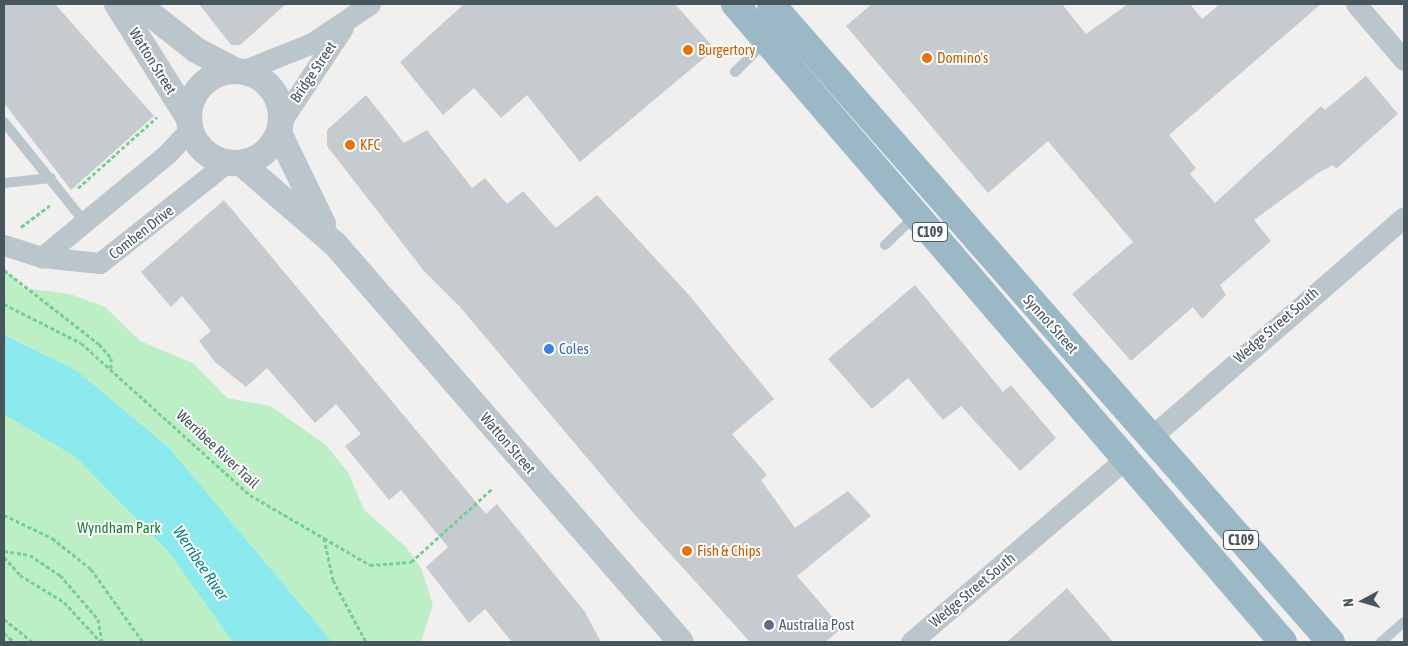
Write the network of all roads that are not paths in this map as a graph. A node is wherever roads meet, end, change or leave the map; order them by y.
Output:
1 (117, 4) edge
2 (138, 4) edge
3 (370, 4) edge
4 (735, 4) edge
5 (1356, 4) edge
6 (779, 13) edge
7 (346, 24) junction
8 (767, 40) junction
9 (1404, 60) edge
10 (238, 70) junction
11 (735, 72) dead end
12 (4, 122) edge
13 (190, 124) junction
14 (280, 126) junction
15 (234, 163) junction
16 (51, 178) junction
17 (4, 183) edge
18 (936, 194) junction
19 (916, 215) junction
20 (1404, 216) edge
21 (83, 220) junction
22 (8, 236) edge
23 (335, 244) junction
24 (885, 245) dead end
25 (42, 257) junction
26 (1151, 437) junction
27 (1124, 460) junction
28 (1404, 622) edge
29 (681, 642) edge
30 (911, 642) edge
31 (1283, 642) edge
32 (1331, 642) edge
33 (1381, 642) edge

1 - 13 street, Watton Street
2 - 10 street, Watton Street
3 - 7 street, Bridge Street
4 - 8 highway, Synnot Street / C109
5 - 9 street
6 - 8 highway
6 - 18 highway, Synnot Street / C109
7 - 10 street, Bridge Street
7 - 14 street, Bridge Street
8 - 11 lane
8 - 19 highway, Synnot Street / C109
10 - 13 street
10 - 14 street
12 - 16 lane
13 - 15 street
13 - 21 street
14 - 15 street
14 - 23 street, Watton Street
15 - 23 street, Watton Street
15 - 25 street, Comben Drive
16 - 17 lane
16 - 21 lane
18 - 19 highway
18 - 26 highway, Synnot Street / C109
19 - 24 lane
19 - 27 highway, Synnot Street / C109
20 - 26 street, Wedge Street South
21 - 25 street
22 - 25 street, Comben Drive
23 - 29 street, Watton Street
26 - 27 highway
26 - 32 highway, Synnot Street / C109
27 - 30 street, Wedge Street South
27 - 31 highway, Synnot Street / C109
28 - 33 lane

